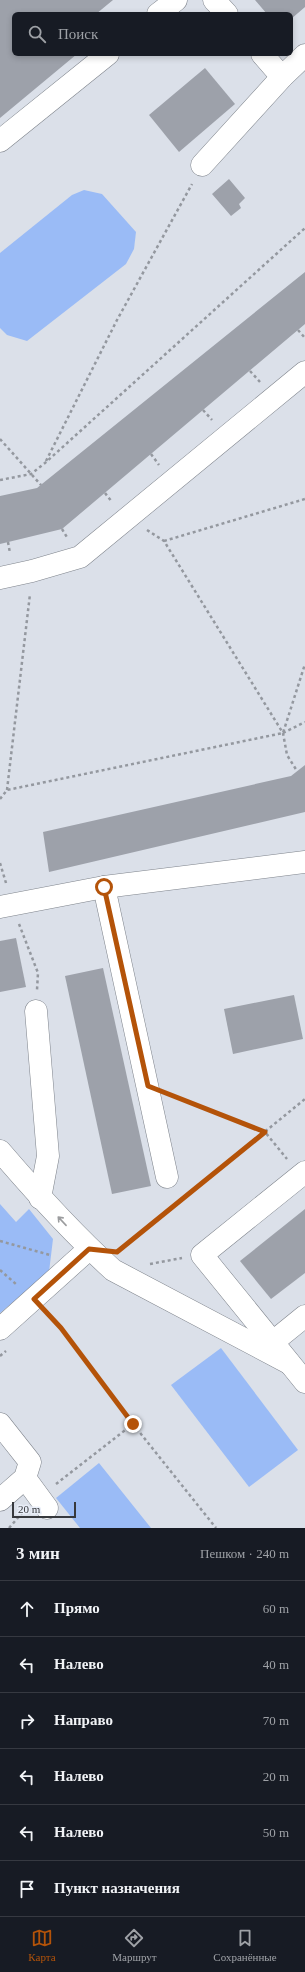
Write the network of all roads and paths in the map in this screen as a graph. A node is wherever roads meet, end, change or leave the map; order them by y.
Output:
1 (176, 0) edge
2 (214, 0) edge
3 (161, 12) edge
4 (225, 12) edge
5 (106, 56) edge
6 (264, 56) edge
7 (305, 56) edge
8 (282, 77) junction
9 (0, 141) edge
10 (202, 164) joint
11 (305, 228) edge
12 (298, 330) dead end
13 (305, 338) edge
14 (305, 372) edge
15 (0, 439) edge
16 (45, 463) junction
17 (31, 474) junction
18 (0, 480) edge
19 (41, 485) dead end
20 (305, 499) edge
21 (126, 518) junction
22 (164, 541) junction
23 (32, 571) junction
24 (0, 578) edge
25 (305, 664) edge
26 (305, 722) edge
27 (283, 733) junction
28 (297, 771) dead end
29 (7, 790) junction
30 (0, 798) edge
31 (305, 862) edge
32 (104, 887) junction
33 (0, 907) edge
34 (20, 926) dead end
35 (38, 973) dead end
36 (36, 1012) dead end
37 (148, 1086) junction
38 (305, 1099) edge
39 (265, 1132) junction
40 (0, 1151) edge
41 (297, 1166) edge
42 (167, 1177) dead end
43 (40, 1198) junction
44 (0, 1242) edge
45 (89, 1249) junction
46 (202, 1254) junction
47 (53, 1255) dead end
48 (113, 1270) junction
49 (34, 1299) junction
50 (305, 1316) edge
51 (0, 1329) edge
52 (273, 1342) junction
53 (290, 1363) junction
54 (305, 1382) edge
55 (0, 1424) edge
56 (133, 1424) junction
57 (25, 1478) junction
58 (0, 1500) edge
59 (43, 1502) junction
60 (9, 1528) edge
61 (216, 1528) edge

1 - 3 street
2 - 4 street
5 - 9 street
6 - 8 street
7 - 8 street
8 - 10 street
10 - 16 path
11 - 16 path
12 - 13 path
14 - 21 street
15 - 17 path
16 - 17 path
17 - 18 path
17 - 19 path
20 - 22 path
21 - 22 path
21 - 23 street
22 - 27 path
23 - 24 street
23 - 29 path
25 - 27 path
26 - 27 path
27 - 28 path
27 - 29 path
29 - 30 path
31 - 32 street
32 - 33 street
32 - 37 street
34 - 35 path
36 - 43 street
37 - 39 path
37 - 42 street
38 - 39 path
39 - 41 path
39 - 45 path
40 - 43 street
41 - 46 street
45 -> 43 street
44 - 47 path
45 - 48 street
45 - 49 street
46 - 48 path
46 - 52 street
48 - 53 street
49 - 51 street
49 - 56 path
50 - 52 street
52 - 53 street
53 - 54 street
55 - 57 street
56 - 59 path
56 - 61 path
57 - 58 street
57 - 59 street
59 - 60 path

